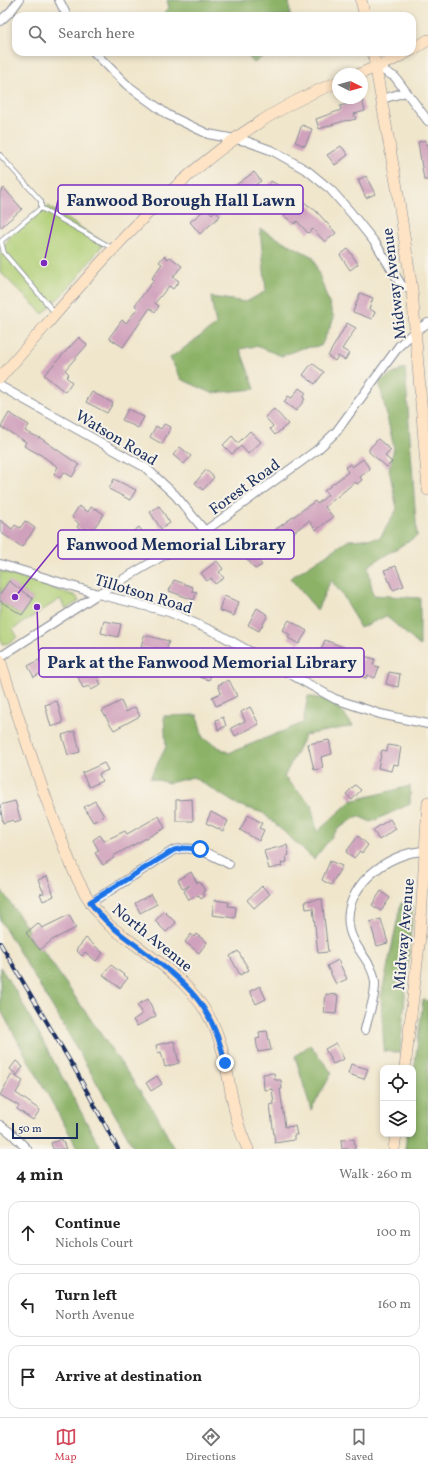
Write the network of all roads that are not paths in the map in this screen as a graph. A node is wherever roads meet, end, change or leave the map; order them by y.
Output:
1 (19, 0) edge
2 (59, 0) edge
3 (361, 0) edge
4 (65, 12) edge
5 (364, 12) edge
6 (0, 21) edge
7 (428, 40) edge
8 (416, 48) edge
9 (98, 56) edge
10 (374, 56) edge
11 (400, 56) edge
12 (377, 67) junction
13 (368, 71) edge
14 (332, 85) edge
15 (406, 92) junction
16 (382, 98) junction
17 (428, 121) edge
18 (234, 139) junction
19 (0, 155) edge
20 (41, 208) junction
21 (114, 249) junction
22 (412, 290) junction
23 (56, 314) junction
24 (428, 323) edge
25 (415, 331) junction
26 (0, 378) edge
27 (0, 386) edge
28 (428, 490) edge
29 (205, 532) junction
30 (0, 564) edge
31 (98, 594) junction
32 (0, 657) edge
33 (0, 660) edge
34 (428, 724) edge
35 (428, 802) edge
36 (426, 851) junction
37 (229, 864) dead end
38 (90, 902) junction
39 (365, 1030) dead end
40 (405, 1065) edge
41 (0, 1125) edge
42 (396, 1137) edge
43 (27, 1149) edge
44 (248, 1149) edge
45 (394, 1149) edge

1 - 6 street
2 - 4 street
3 - 5 main road
7 - 8 main road
9 - 18 street
10 - 12 main road, Midway Avenue
11 - 12 main road
12 - 13 main road
12 - 15 street
12 - 16 main road, Midway Avenue
14 - 18 main road
15 - 16 street
15 - 17 street
16 - 22 main road, Midway Avenue
18 - 21 main road
18 - 22 street
19 - 20 lane
20 - 21 lane
20 - 23 lane
21 - 23 main road
22 - 25 main road, Midway Avenue
23 - 26 main road
24 - 25 street, Forest Road
25 - 28 main road, Midway Avenue
25 - 29 street, Forest Road
27 - 29 street, Watson Road
29 - 31 street, Forest Road
30 - 31 street, Tillotson Road
31 - 32 street, Forest Road
31 - 34 street, Tillotson Road
33 - 38 main road, North Avenue
35 - 36 main road, Midway Avenue
36 - 39 street
36 - 40 main road, Midway Avenue
37 - 38 street
38 - 44 main road, North Avenue
41 - 43 street
42 - 45 main road

